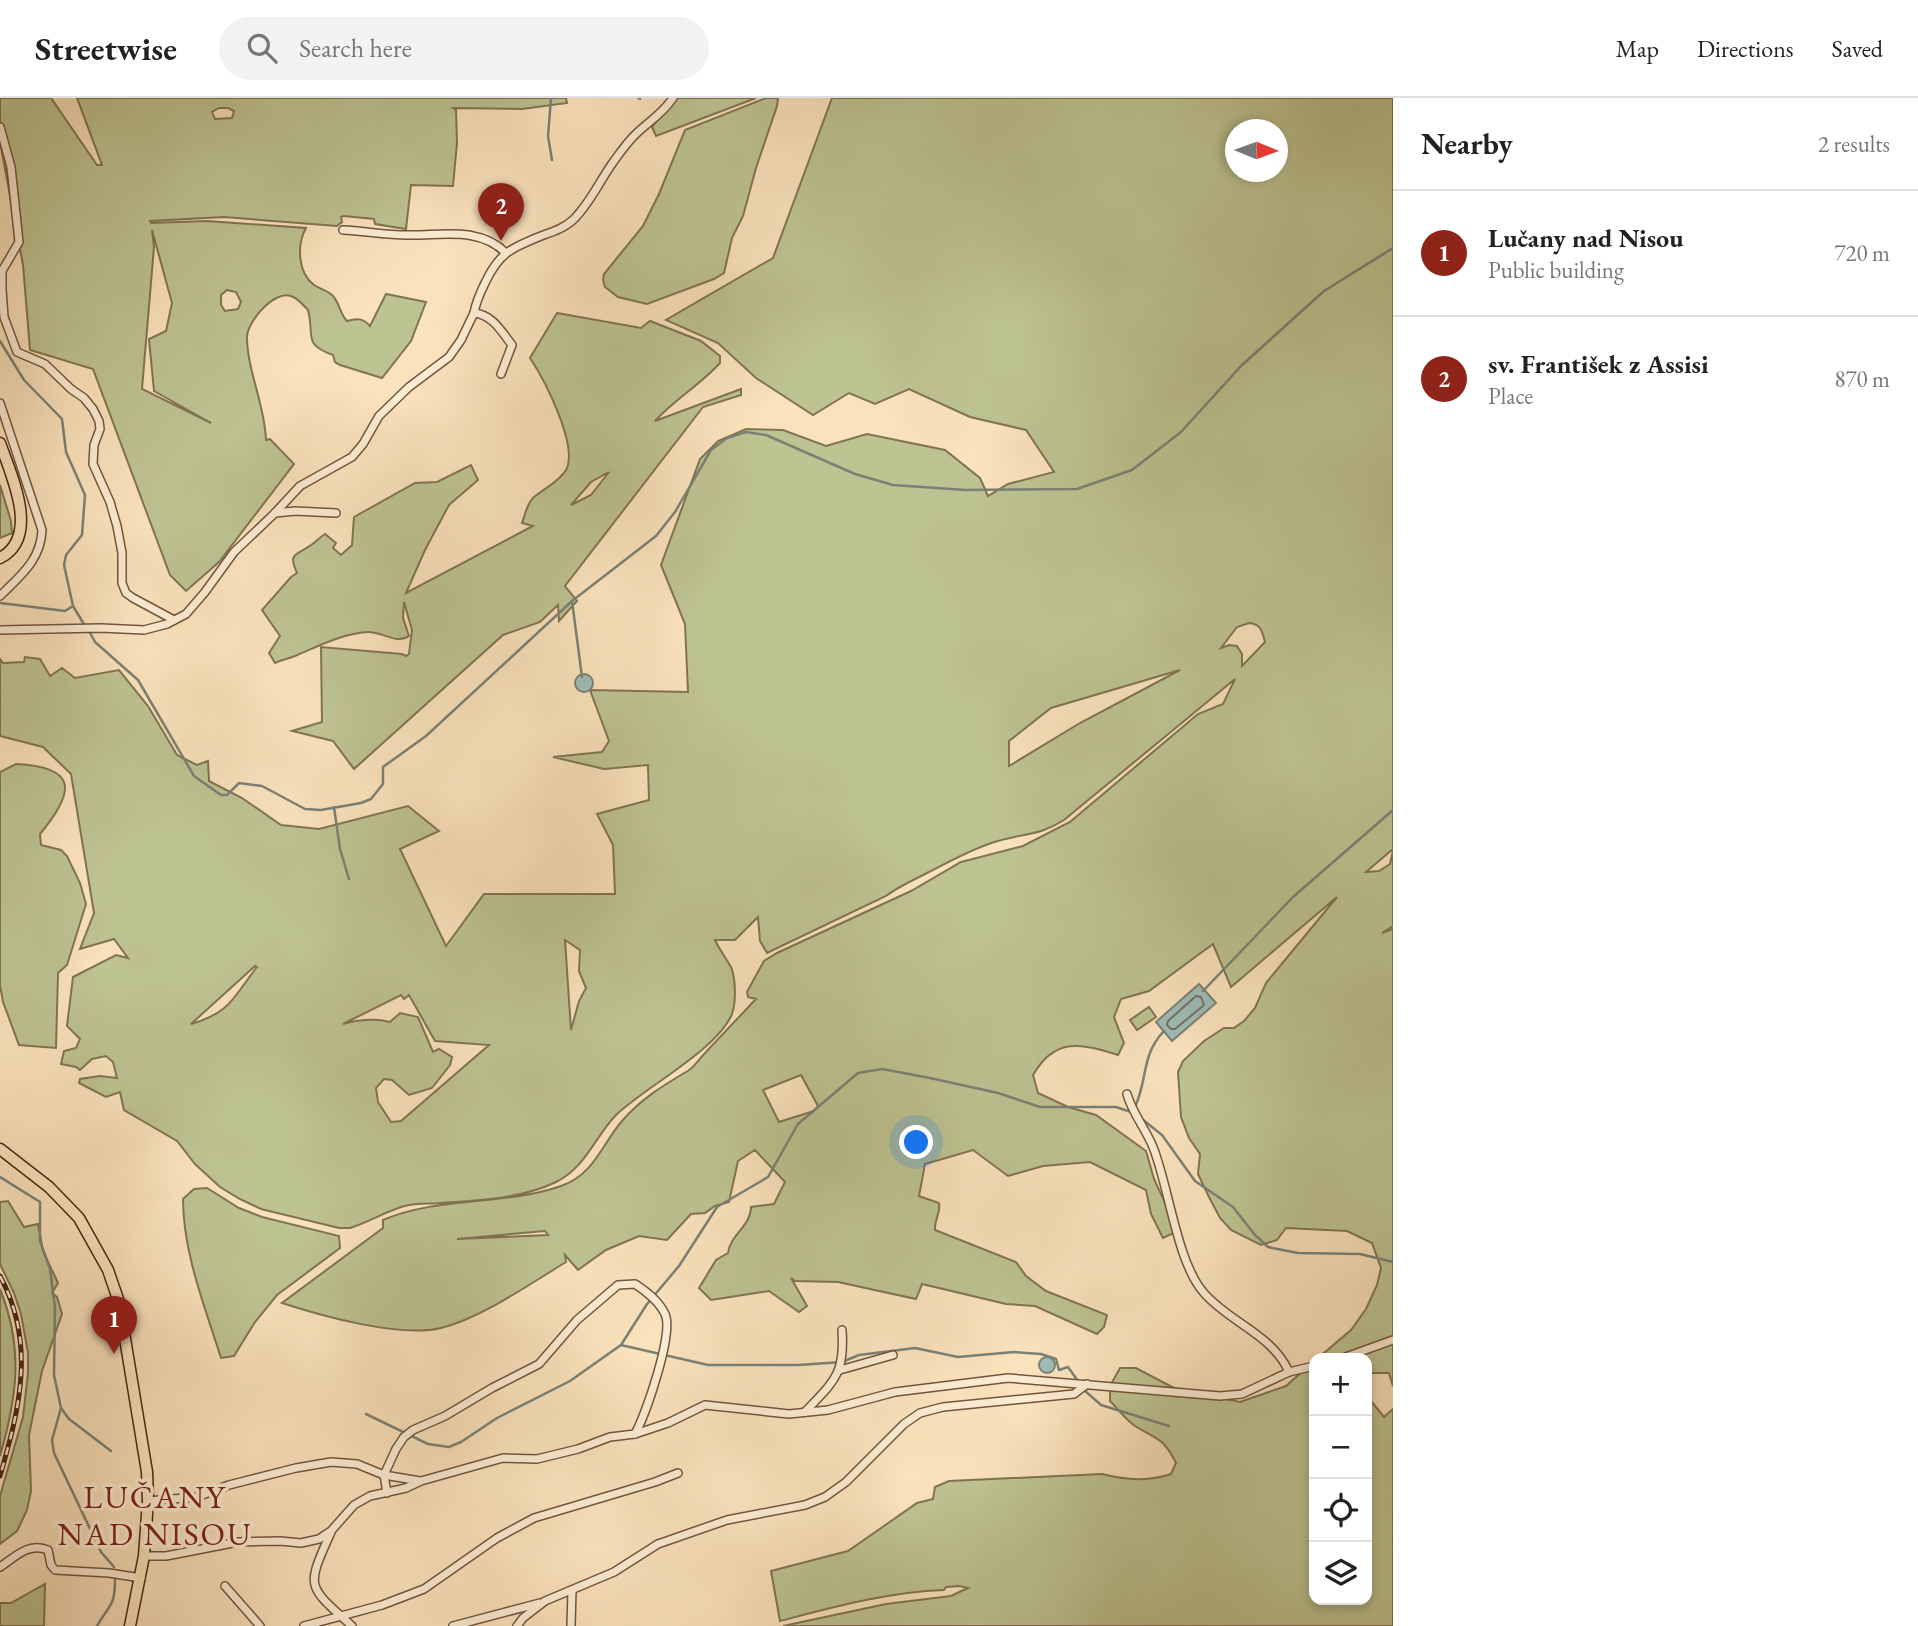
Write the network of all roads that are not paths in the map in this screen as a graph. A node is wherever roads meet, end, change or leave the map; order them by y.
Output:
1 (673, 98) edge
2 (0, 127) edge
3 (343, 230) dead end
4 (506, 253) junction
5 (474, 313) junction
6 (2, 316) edge
7 (502, 374) dead end
8 (0, 403) edge
9 (0, 443) edge
10 (275, 513) junction
11 (336, 513) dead end
12 (0, 558) edge
13 (0, 596) edge
14 (174, 620) junction
15 (0, 630) edge
16 (1127, 1094) dead end
17 (0, 1149) edge
18 (842, 1330) dead end
19 (1393, 1340) edge
20 (1357, 1353) edge
21 (893, 1355) dead end
22 (1309, 1367) edge
23 (840, 1370) junction
24 (1289, 1372) junction
25 (1087, 1384) junction
26 (805, 1412) junction
27 (635, 1434) junction
28 (678, 1473) dead end
29 (384, 1475) junction
30 (421, 1481) junction
31 (387, 1493) junction
32 (148, 1501) junction
33 (331, 1531) junction
34 (144, 1556) junction
35 (0, 1567) edge
36 (141, 1578) junction
37 (225, 1586) dead end
38 (572, 1590) junction
39 (545, 1601) junction
40 (341, 1616) junction
41 (130, 1626) edge
42 (260, 1626) edge
43 (304, 1626) edge
44 (352, 1626) edge
45 (453, 1626) edge
46 (517, 1626) edge
47 (571, 1626) edge

1 - 4 street
2 - 6 street
3 - 4 street
4 - 5 street
5 - 7 street
5 - 10 street
6 - 14 street
8 - 13 street
9 - 12 main road
10 - 11 street
10 - 14 street
14 - 15 street
16 - 24 street
17 - 32 main road
18 - 23 street
19 - 20 street
21 - 23 street
22 - 24 street
23 - 26 street
24 - 25 street
25 - 26 street
25 - 38 street
26 - 27 street
27 - 29 street
27 - 30 street
28 - 40 street
29 - 30 street
29 - 31 street
29 - 32 street
30 - 31 street
31 - 33 street
32 - 34 main road
33 - 34 street
33 - 40 street
34 - 36 main road
35 - 36 street
36 - 41 main road
37 - 42 street
38 - 39 street
38 - 47 street
39 - 45 street
39 - 46 street
40 - 43 street
40 - 44 street

